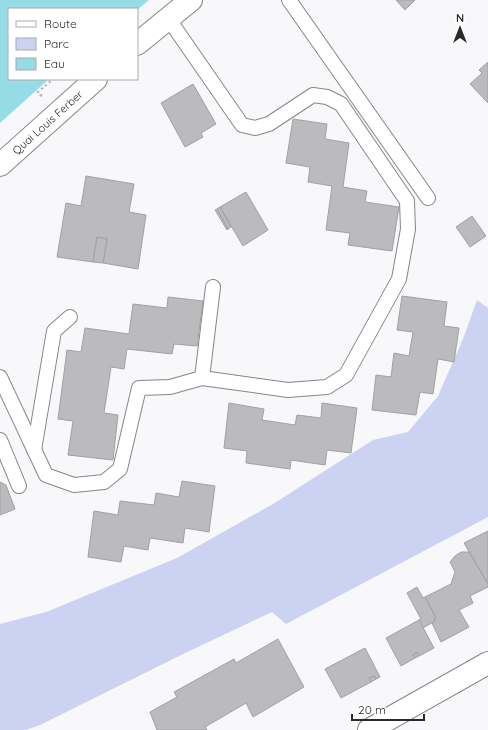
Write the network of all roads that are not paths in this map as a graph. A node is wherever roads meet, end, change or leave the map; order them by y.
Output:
1 (191, 0) edge
2 (289, 0) edge
3 (168, 18) junction
4 (138, 43) edge
5 (95, 80) edge
6 (0, 165) edge
7 (428, 198) dead end
8 (213, 287) dead end
9 (70, 317) dead end
10 (0, 377) edge
11 (202, 378) junction
12 (0, 440) edge
13 (34, 450) junction
14 (19, 486) dead end
15 (488, 662) edge
16 (369, 730) edge

1 - 3 street
2 - 7 lane
3 - 4 street
3 - 11 lane
5 - 6 street, Quai Louis Ferber
8 - 11 lane
9 - 13 lane
10 - 13 lane
11 - 13 lane
12 - 14 lane
15 - 16 street

